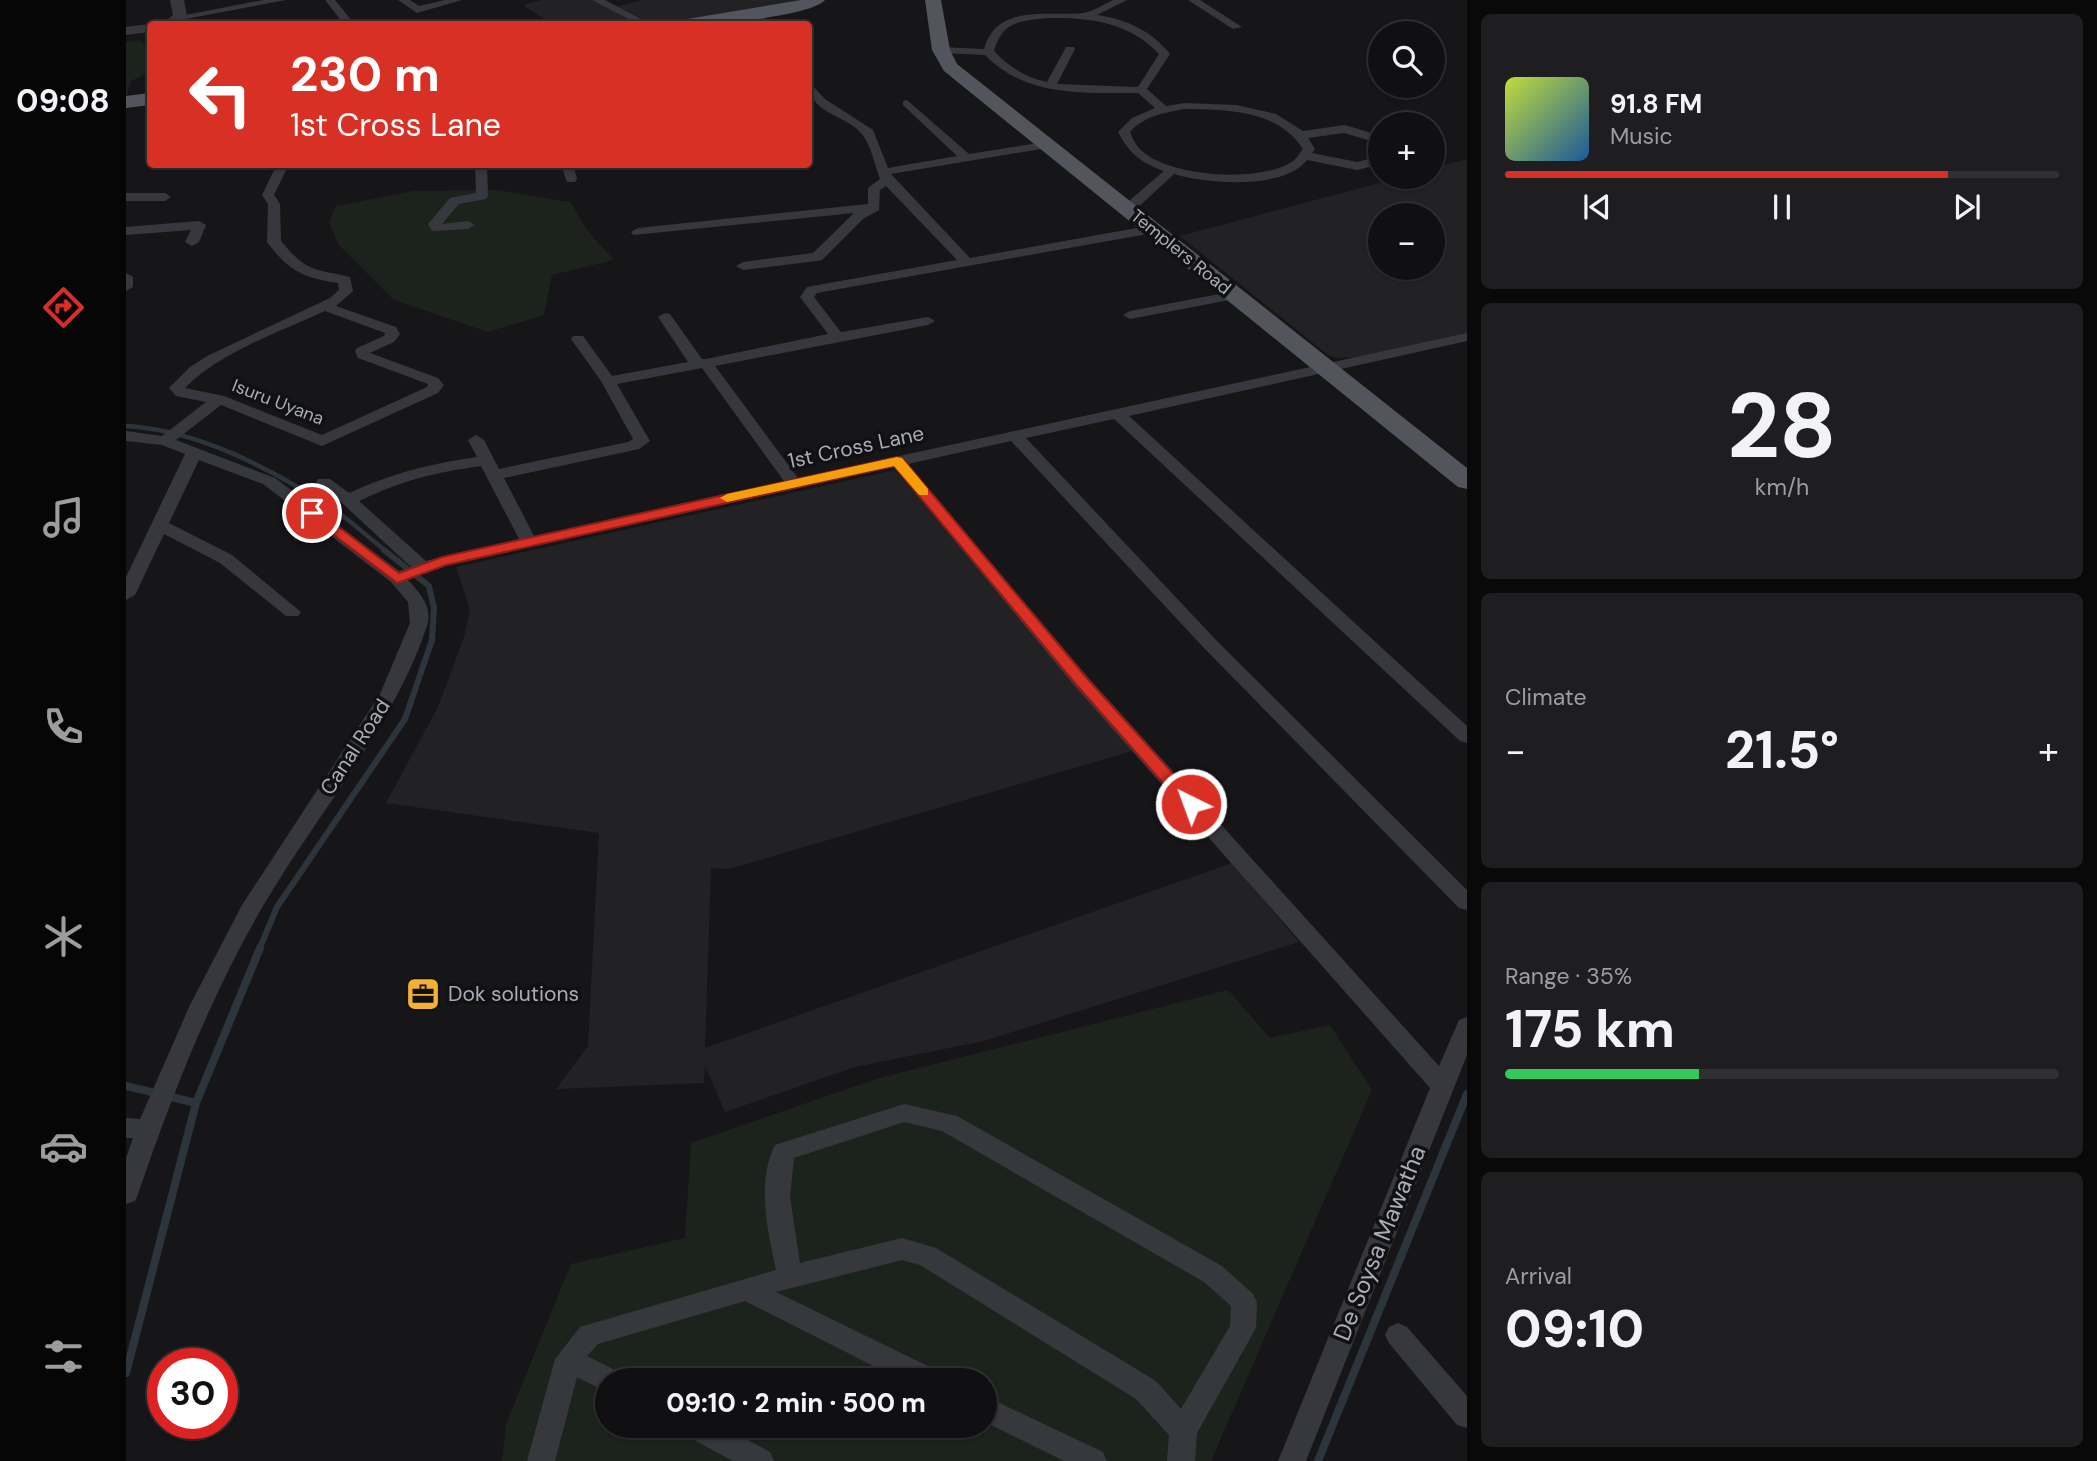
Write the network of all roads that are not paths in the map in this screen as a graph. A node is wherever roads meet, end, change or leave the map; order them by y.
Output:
1 (177, 0) edge
2 (281, 0) edge
3 (330, 0) edge
4 (403, 0) edge
5 (457, 0) edge
6 (597, 0) edge
7 (817, 0) edge
8 (933, 0) edge
9 (1122, 0) edge
10 (1193, 0) edge
11 (200, 15) junction
12 (1088, 15) junction
13 (760, 19) edge
14 (174, 21) edge
15 (206, 21) edge
16 (347, 21) dead end
17 (639, 21) edge
18 (731, 21) edge
19 (1237, 27) dead end
20 (147, 29) edge
21 (126, 31) edge
22 (1070, 49) dead end
23 (941, 50) junction
24 (988, 52) junction
25 (1051, 86) junction
26 (1141, 90) junction
27 (147, 99) edge
28 (815, 101) edge
29 (126, 102) edge
30 (907, 103) dead end
31 (1163, 109) junction
32 (1303, 135) junction
33 (1368, 136) edge
34 (1047, 144) junction
35 (1307, 156) junction
36 (966, 158) junction
37 (1368, 163) edge
38 (281, 168) edge
39 (481, 168) edge
40 (567, 168) edge
41 (1172, 170) junction
42 (885, 176) junction
43 (571, 179) dead end
44 (126, 197) edge
45 (165, 197) dead end
46 (874, 207) junction
47 (1128, 209) junction
48 (468, 225) dead end
49 (1153, 229) junction
50 (126, 231) edge
51 (638, 232) dead end
52 (192, 242) dead end
53 (967, 262) junction
54 (743, 266) dead end
55 (126, 277) edge
56 (126, 287) edge
57 (1235, 295) junction
58 (323, 306) junction
59 (1130, 315) dead end
60 (665, 317) dead end
61 (928, 321) dead end
62 (837, 337) junction
63 (1467, 337) edge
64 (578, 340) dead end
65 (702, 364) junction
66 (1327, 369) junction
67 (608, 381) junction
68 (219, 399) junction
69 (1118, 414) junction
70 (126, 436) edge
71 (171, 436) junction
72 (1015, 436) junction
73 (476, 440) dead end
74 (195, 451) junction
75 (897, 461) junction
76 (491, 468) junction
77 (1467, 480) edge
78 (324, 482) dead end
79 (793, 483) junction
80 (348, 500) junction
81 (160, 525) junction
82 (528, 542) junction
83 (410, 573) junction
84 (126, 595) edge
85 (292, 612) dead end
86 (1467, 737) edge
87 (1467, 903) edge
88 (1467, 1026) edge
89 (1462, 1060) edge
90 (1443, 1086) junction
91 (137, 1128) edge
92 (126, 1194) edge
93 (790, 1277) junction
94 (745, 1289) junction
95 (1398, 1335) dead end
96 (568, 1359) junction
97 (904, 1368) edge
98 (595, 1373) edge
99 (997, 1414) edge
100 (1467, 1416) edge
101 (1182, 1431) junction
102 (717, 1438) edge
103 (541, 1461) edge
104 (760, 1461) edge
105 (1093, 1461) edge
106 (1181, 1461) edge
107 (1292, 1461) edge

1 - 14 street
2 - 11 street
3 - 16 street
4 - 5 street
6 - 17 street
7 - 13 main road
8 - 23 main road, Templers Road
9 - 12 street
10 - 19 street
11 - 14 street
11 - 15 street
12 - 24 street
12 - 26 street
13 - 18 main road
20 - 21 street
22 - 25 street
23 - 24 street
23 - 34 main road, Templers Road
24 - 25 street
25 - 26 street
26 - 31 street
27 - 29 main road
28 - 42 street
30 - 36 street
31 - 32 street
31 - 41 street
32 - 33 street
32 - 35 street
34 - 36 street
34 - 47 main road, Templers Road
35 - 37 street
35 - 41 street
36 - 42 street
38 - 58 street
39 - 48 street
40 - 43 street
41 - 47 street
42 - 46 street
42 - 53 street
44 - 45 street
46 - 51 street
46 - 54 street
47 - 49 main road, Templers Road
49 - 53 street
49 - 57 main road, Templers Road
50 - 52 street
53 - 62 street
55 - 56 street
57 - 59 street
57 - 66 main road, Templers Road
58 - 68 street, Isuru Uyana
58 - 68 street, Isuru Uyana
60 - 65 street
61 - 62 street
62 - 65 street
63 - 66 street, 1st Cross Lane
64 - 67 street
65 - 67 street
65 - 79 street
66 - 69 street, 1st Cross Lane
66 - 77 main road, Templers Road
67 - 76 street
68 - 71 street
69 - 72 street, 1st Cross Lane
69 - 86 street
70 - 71 street, Canal Road
71 - 74 street, Canal Road
72 - 75 street, 1st Cross Lane
72 - 87 street
73 - 76 street
74 - 81 street
74 - 83 street, Canal Road
75 - 79 street, 1st Cross Lane
75 - 90 street
76 - 80 street
76 - 82 street
78 - 80 street
79 - 82 street, 1st Cross Lane
80 - 83 street
81 - 84 street
81 - 85 street
82 - 83 street, 1st Cross Lane
83 - 91 street, Canal Road
88 - 89 street, De Soysa Mawatha
89 - 90 street, De Soysa Mawatha
90 - 107 street, De Soysa Mawatha
91 - 92 street, Canal Road
93 - 94 street
93 - 101 street
93 - 101 street
94 - 96 street
94 - 97 street
95 - 100 street
96 - 98 street
96 - 103 street
99 - 105 street
101 - 106 street
102 - 104 street

